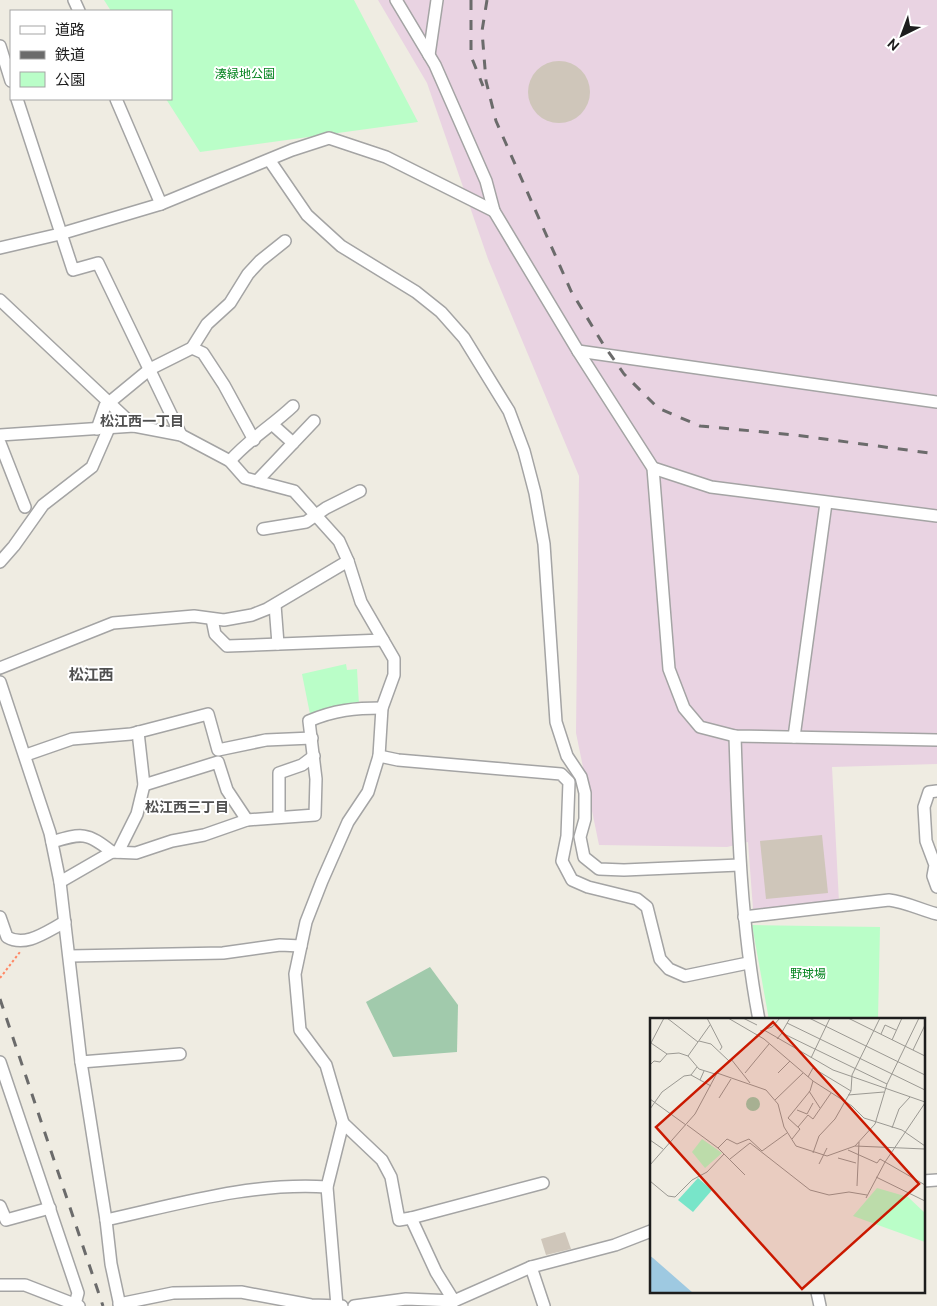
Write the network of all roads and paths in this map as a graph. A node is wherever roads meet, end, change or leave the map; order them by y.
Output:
1 (396, 0) edge
2 (437, 0) edge
3 (0, 46) edge
4 (429, 55) junction
5 (10, 78) edge
6 (17, 100) edge
7 (116, 100) edge
8 (270, 161) junction
9 (160, 204) junction
10 (494, 211) junction
11 (60, 234) junction
12 (285, 241) dead end
13 (0, 248) edge
14 (0, 300) edge
15 (192, 348) junction
16 (578, 351) junction
17 (150, 369) junction
18 (109, 402) junction
19 (937, 402) edge
20 (293, 406) dead end
21 (314, 421) dead end
22 (273, 425) junction
23 (134, 426) junction
24 (109, 428) junction
25 (97, 429) junction
26 (181, 434) junction
27 (0, 436) edge
28 (254, 440) junction
29 (293, 443) junction
30 (0, 444) edge
31 (230, 461) junction
32 (653, 468) junction
33 (257, 482) junction
34 (360, 491) dead end
35 (826, 503) junction
36 (25, 507) dead end
37 (937, 516) edge
38 (315, 517) junction
39 (262, 529) dead end
40 (348, 561) junction
41 (0, 562) edge
42 (275, 604) junction
43 (212, 618) junction
44 (383, 640) junction
45 (278, 644) junction
46 (0, 668) edge
47 (0, 682) edge
48 (382, 708) junction
49 (138, 732) junction
50 (735, 736) junction
51 (794, 737) junction
52 (312, 738) junction
53 (937, 740) edge
54 (26, 755) junction
55 (314, 756) junction
56 (379, 756) junction
57 (144, 785) junction
58 (937, 791) edge
59 (279, 816) junction
60 (247, 820) junction
61 (567, 836) junction
62 (580, 837) junction
63 (52, 842) junction
64 (115, 852) junction
65 (739, 865) junction
66 (60, 882) junction
67 (937, 887) edge
68 (937, 914) edge
69 (0, 917) edge
70 (744, 917) junction
71 (65, 922) junction
72 (24, 942) junction
73 (301, 946) junction
74 (70, 956) junction
75 (748, 963) junction
76 (0, 978) edge
77 (759, 1018) edge
78 (180, 1054) dead end
79 (0, 1062) edge
80 (81, 1062) junction
81 (343, 1124) junction
82 (937, 1180) edge
83 (924, 1181) edge
84 (543, 1183) dead end
85 (327, 1187) junction
86 (0, 1206) edge
87 (50, 1208) junction
88 (411, 1218) junction
89 (106, 1220) junction
90 (3, 1221) edge
91 (650, 1231) edge
92 (531, 1267) junction
93 (0, 1285) edge
94 (459, 1302) edge
95 (77, 1305) edge
96 (120, 1305) edge
97 (337, 1306) edge
98 (342, 1306) edge
99 (354, 1306) edge
100 (544, 1306) edge

1 - 4 street
2 - 4 street
3 - 5 street
4 - 10 street
6 - 11 street
7 - 9 street
8 - 9 street
8 - 10 street
8 - 62 street
9 - 11 street
10 - 16 street
11 - 13 street
11 - 17 street
12 - 15 street
14 - 18 street
15 - 17 street
15 - 28 street
16 - 19 street
16 - 32 street
17 - 18 street
17 - 26 street
18 - 23 street
18 - 25 street
20 - 22 street
21 - 29 street
22 - 28 street
22 - 29 street
23 - 24 street
23 - 26 street
24 - 25 street
24 - 41 street
25 - 27 street
26 - 31 street
28 - 31 street
29 - 33 street
30 - 36 street
31 - 33 street
32 - 35 street
32 - 50 street
33 - 38 street
34 - 38 street
35 - 37 street
35 - 51 street
38 - 39 street
38 - 40 street
40 - 42 street
40 - 44 street
42 - 43 street
42 - 45 street
43 - 45 street
43 - 46 street
44 - 45 street
44 - 48 street
47 - 54 street
48 - 52 street
48 - 56 street
49 - 52 street
49 - 54 street
49 - 57 street
50 - 51 street
50 - 65 street
51 - 53 street
52 - 55 street
54 - 63 street
55 - 59 street
55 - 59 street
56 - 61 street
56 - 73 street
57 - 60 street
57 - 64 street
58 - 67 street
59 - 60 street
60 - 64 street
61 - 62 street
61 - 75 street
62 - 65 street
63 - 64 street
63 - 66 street
64 - 66 street
65 - 70 street
66 - 71 street
68 - 70 street
69 - 72 street
70 - 75 street
71 - 72 street
71 - 74 street
72 - 76 path
73 - 74 street
73 - 81 street
74 - 80 street
75 - 77 street
78 - 80 street
79 - 87 street
80 - 89 street
81 - 85 street
81 - 88 street
82 - 83 street
84 - 88 street
85 - 89 street
85 - 97 street
86 - 90 street
87 - 90 street
87 - 95 street
88 - 94 street
89 - 96 street
91 - 92 street
92 - 94 street
92 - 100 street
93 - 95 street
94 - 99 street
96 - 97 street
97 - 98 street

